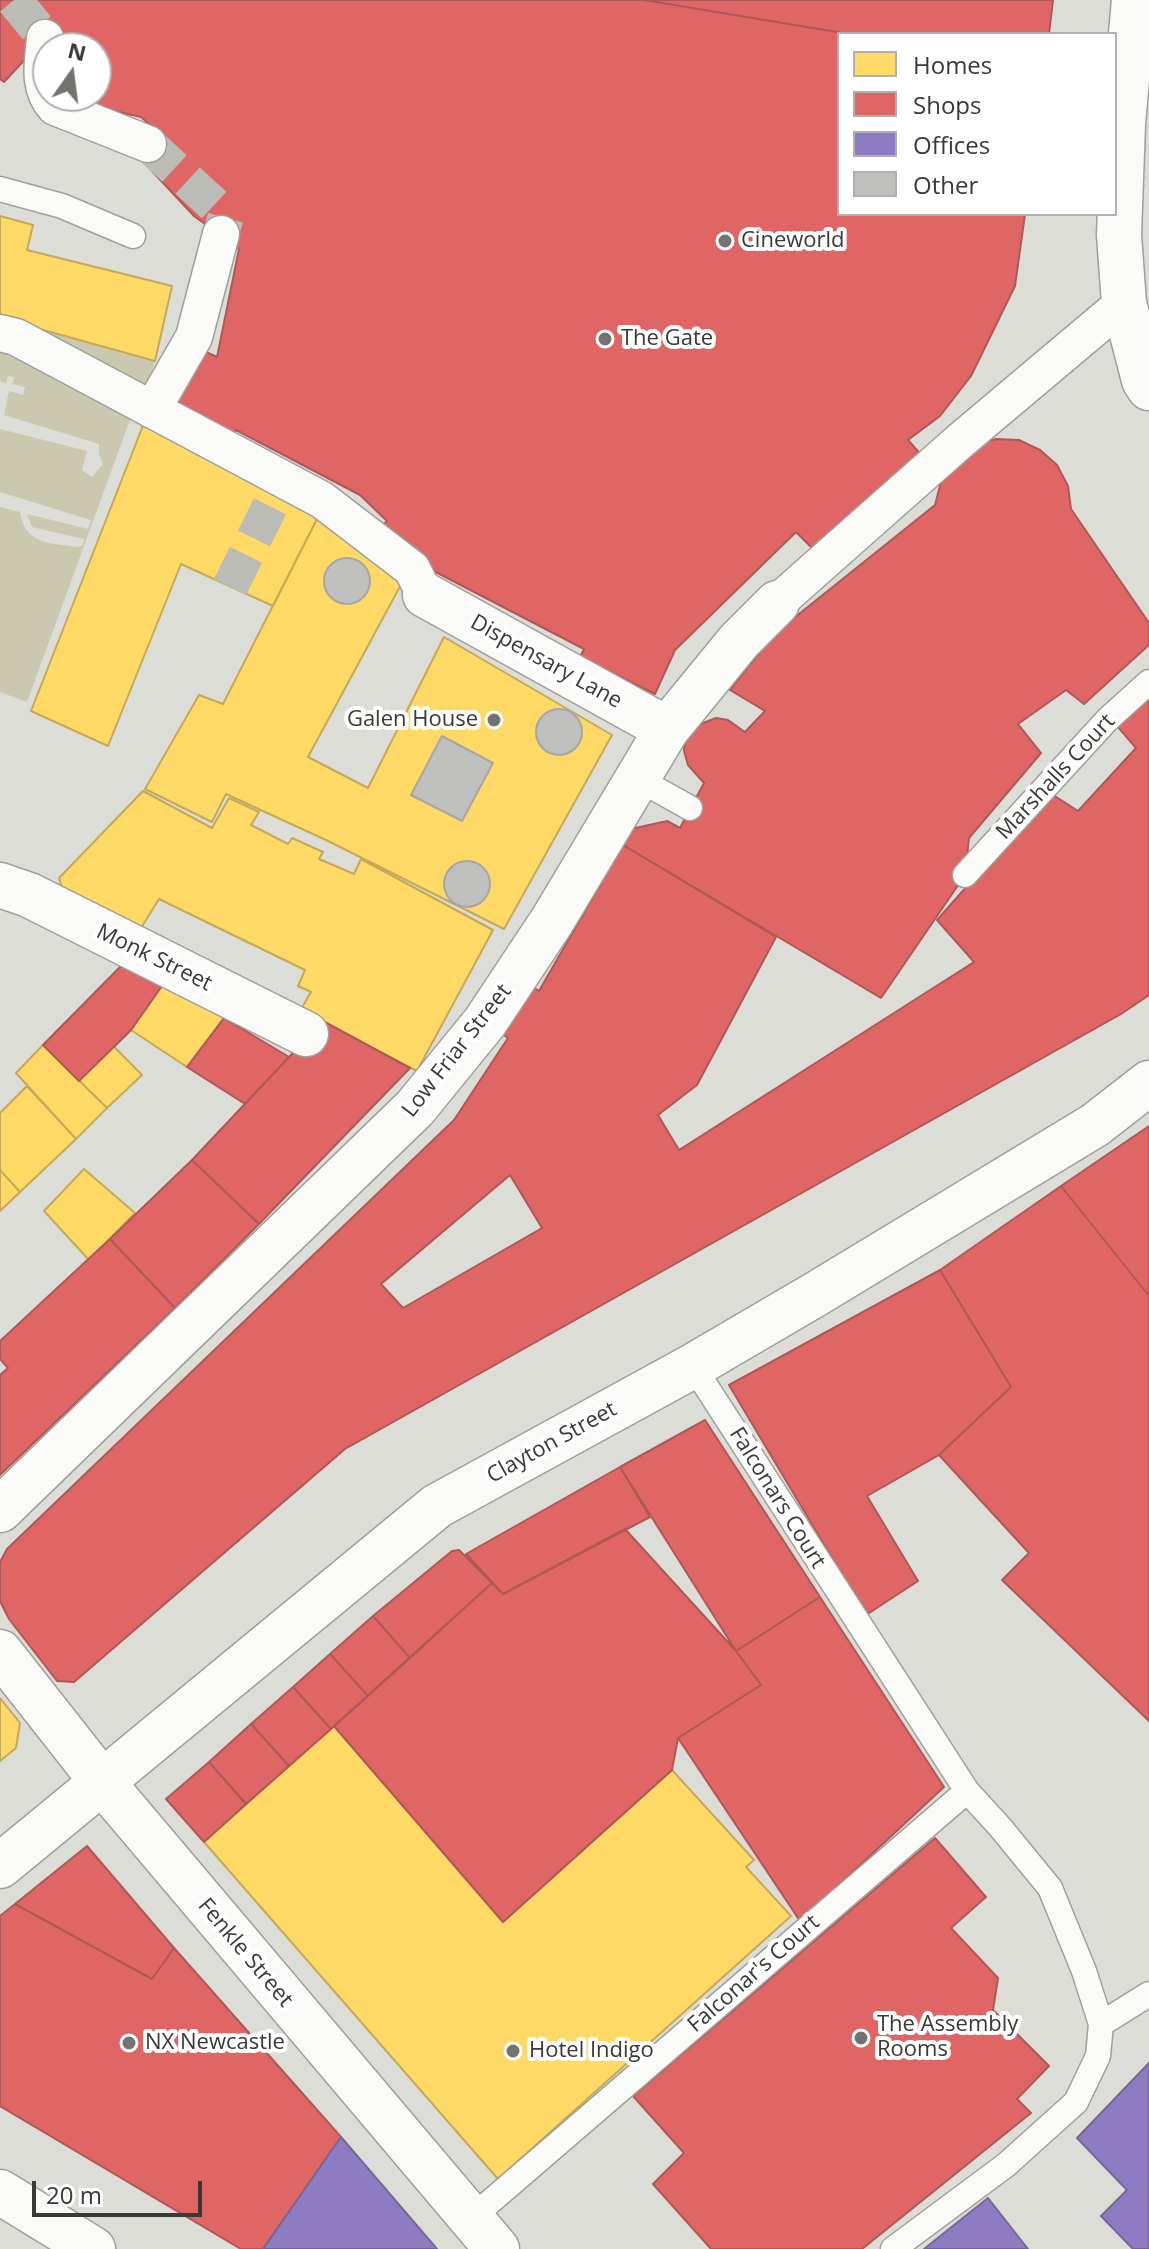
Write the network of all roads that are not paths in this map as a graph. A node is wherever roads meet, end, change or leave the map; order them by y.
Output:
1 (1134, 0) edge
2 (68, 112) edge
3 (148, 144) tunnel mouth
4 (0, 189) edge
5 (221, 234) tunnel mouth
6 (133, 236) dead end
7 (1124, 303) junction
8 (0, 333) edge
9 (1149, 388) edge
10 (152, 410) junction
11 (425, 595) joint
12 (777, 603) joint
13 (1149, 682) edge
14 (667, 729) junction
15 (638, 779) junction
16 (690, 808) dead end
17 (965, 875) dead end
18 (0, 885) edge
19 (306, 1034) dead end
20 (1149, 1083) edge
21 (693, 1366) junction
22 (0, 1510) edge
23 (0, 1652) edge
24 (103, 1783) junction
25 (967, 1791) junction
26 (0, 1866) edge
27 (1149, 1994) edge
28 (1101, 2024) junction
29 (0, 2192) edge
30 (483, 2234) edge
31 (93, 2249) edge
32 (893, 2249) edge

1 - 7 street
2 - 3 street
4 - 6 lane
5 - 10 street
7 - 9 street
7 - 12 street
8 - 10 street
10 - 11 street
11 - 14 street, Dispensary Lane
12 - 14 street, Low Friar Street
13 - 17 lane, Marshalls Court
14 - 15 street, Low Friar Street
15 - 16 lane
15 - 22 street, Low Friar Street
18 - 19 street, Monk Street
20 - 21 street, Clayton Street
21 - 24 street, Clayton Street
21 - 25 lane, Falconars Court
23 - 24 street, Fenkle Street
24 - 26 street, Clayton Street
24 - 30 street, Fenkle Street
25 - 28 lane
25 - 30 lane, Falconar's Court
27 - 28 lane
28 - 32 lane
29 - 31 street

